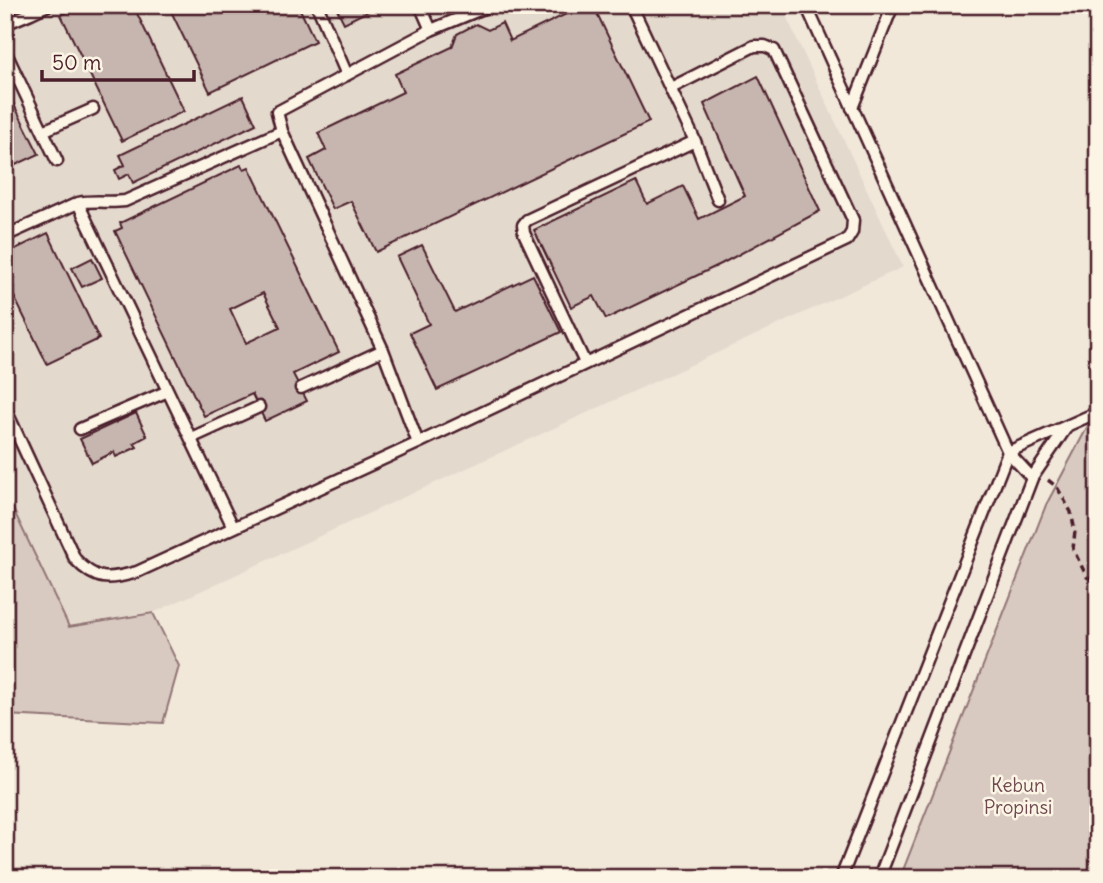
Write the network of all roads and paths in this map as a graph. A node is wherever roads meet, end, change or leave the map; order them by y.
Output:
1 (48, 5) edge
2 (317, 5) edge
3 (420, 5) edge
4 (491, 5) edge
5 (631, 5) edge
6 (806, 5) edge
7 (893, 5) edge
8 (29, 9) edge
9 (5, 24) edge
10 (431, 30) junction
11 (5, 51) edge
12 (347, 75) junction
13 (671, 88) junction
14 (852, 108) junction
15 (93, 109) dead end
16 (43, 131) junction
17 (282, 131) junction
18 (695, 141) junction
19 (57, 161) dead end
20 (718, 200) dead end
21 (78, 203) junction
22 (5, 236) edge
23 (383, 351) junction
24 (585, 363) junction
25 (300, 388) dead end
26 (168, 391) junction
27 (259, 407) dead end
28 (5, 408) edge
29 (1098, 412) edge
30 (1066, 428) junction
31 (80, 429) dead end
32 (191, 439) junction
33 (418, 443) junction
34 (1008, 452) junction
35 (1032, 478) junction
36 (233, 527) junction
37 (1098, 581) edge
38 (841, 878) edge
39 (879, 878) edge

1 - 8 lane
2 - 12 lane
3 - 10 lane
4 - 10 lane
5 - 13 lane
6 - 14 lane
7 - 14 lane
8 - 9 lane
10 - 12 lane
11 - 16 lane
12 - 17 lane
13 - 18 lane
13 - 24 lane
14 - 34 lane
15 - 16 lane
16 - 19 lane
17 - 21 lane
17 - 23 lane
18 - 20 lane
18 - 24 lane
21 - 22 lane
21 - 26 lane
23 - 25 lane
23 - 33 lane
24 - 33 lane
26 - 31 lane
26 - 32 lane
27 - 32 lane
28 - 36 lane
29 - 30 lane
30 - 34 lane
30 - 35 lane
32 - 36 lane
33 - 36 lane
34 - 35 lane
34 - 38 lane
35 - 37 path
35 - 39 lane

